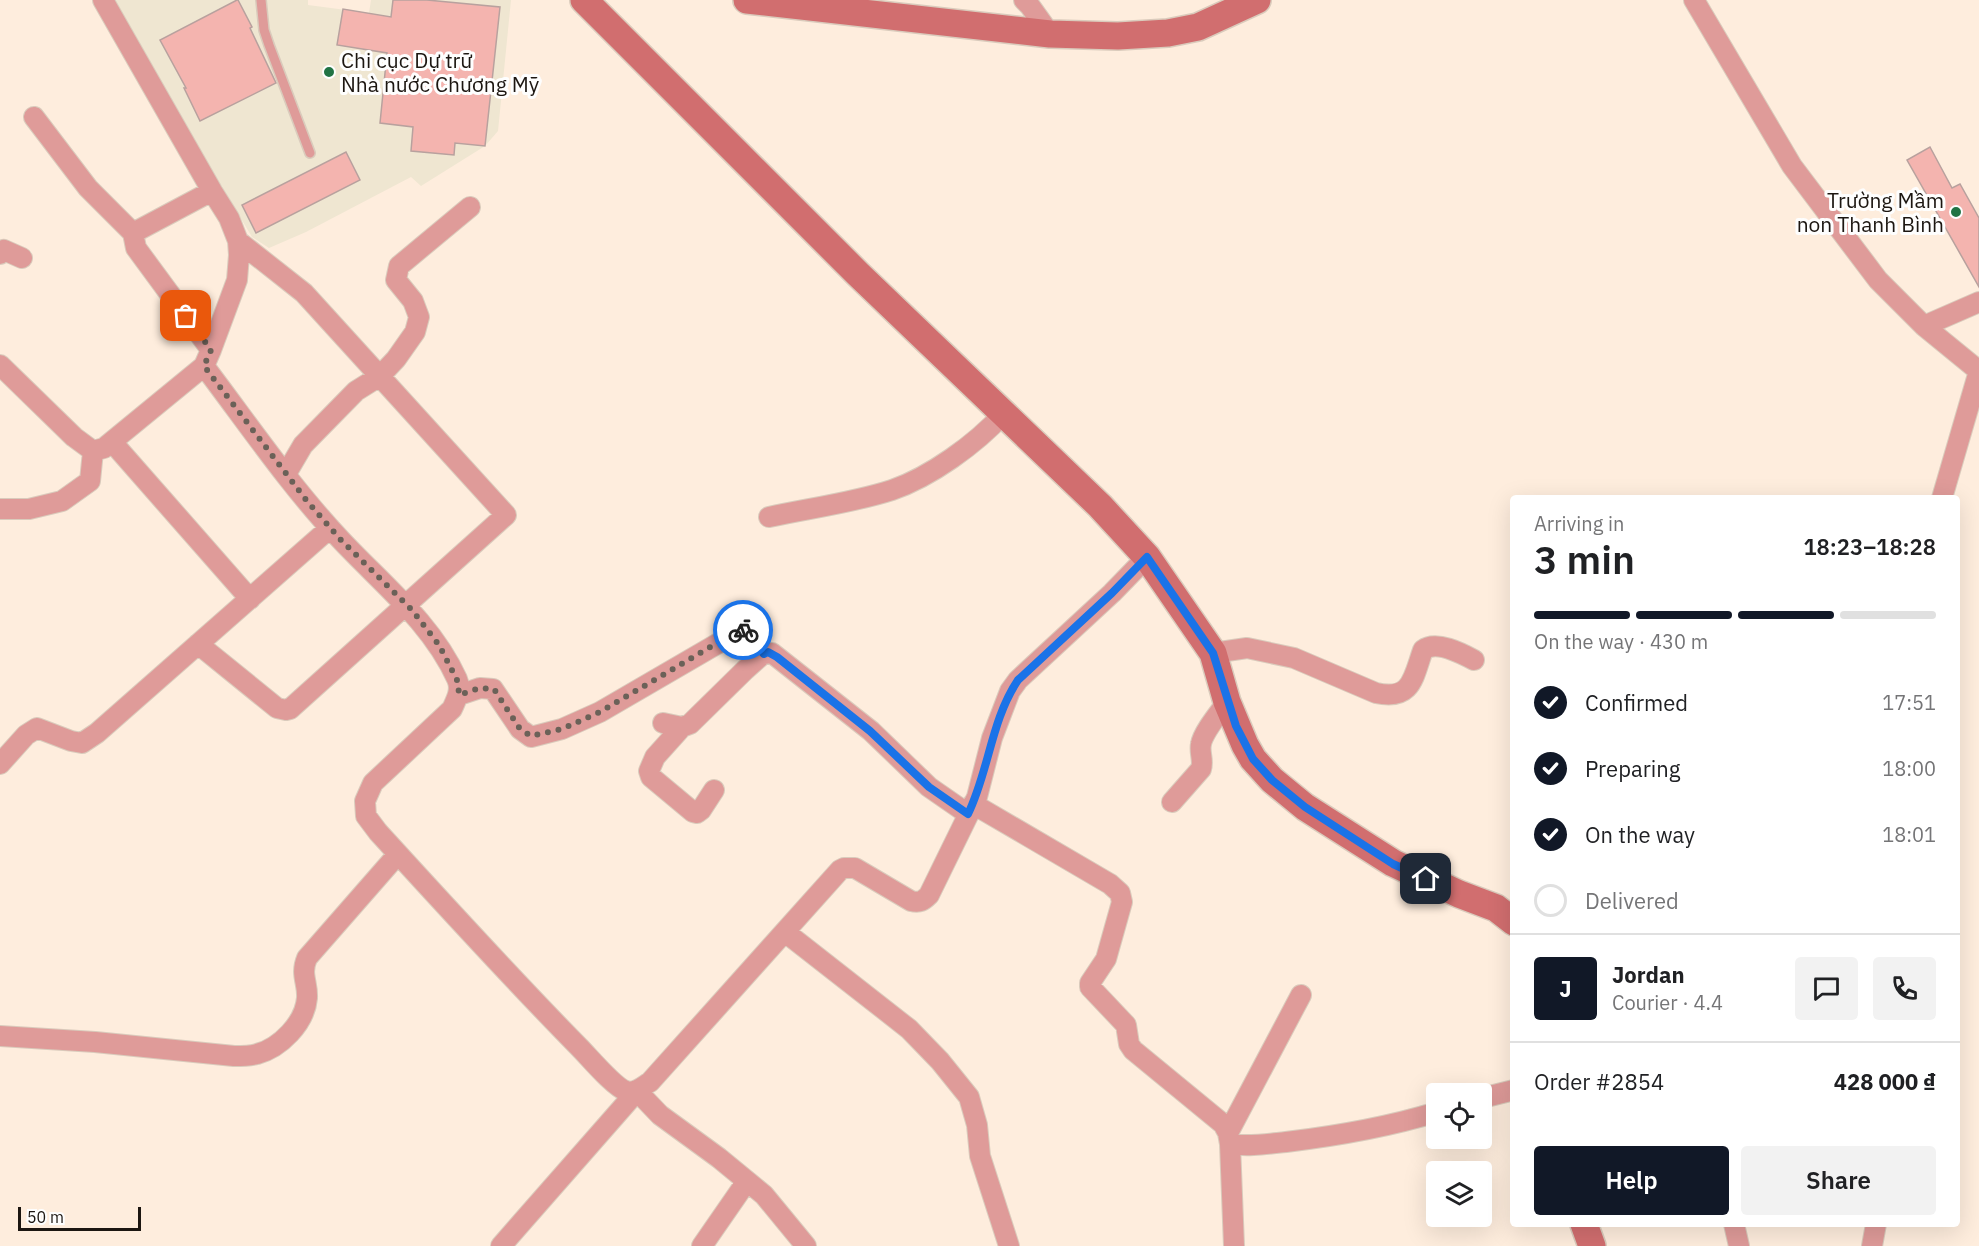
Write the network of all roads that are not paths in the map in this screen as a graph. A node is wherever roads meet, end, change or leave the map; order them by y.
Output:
1 (103, 0) edge
2 (261, 0) edge
3 (584, 0) edge
4 (747, 0) edge
5 (1024, 0) edge
6 (1257, 0) edge
7 (1694, 0) edge
8 (1050, 34) junction
9 (34, 117) dead end
10 (310, 153) dead end
11 (212, 191) junction
12 (470, 207) dead end
13 (133, 233) junction
14 (238, 241) junction
15 (0, 254) edge
16 (22, 258) dead end
17 (1979, 302) edge
18 (1924, 326) junction
19 (208, 358) junction
20 (0, 365) edge
21 (1979, 371) edge
22 (380, 376) junction
23 (1003, 414) junction
24 (113, 443) junction
25 (93, 451) junction
26 (286, 474) junction
27 (1943, 495) edge
28 (0, 508) edge
29 (769, 517) dead end
30 (330, 528) junction
31 (1147, 557) junction
32 (250, 599) junction
33 (406, 605) junction
34 (198, 644) junction
35 (1213, 653) junction
36 (764, 654) junction
37 (1474, 660) dead end
38 (459, 695) junction
39 (1227, 702) junction
40 (663, 723) dead end
41 (682, 727) junction
42 (0, 763) edge
43 (714, 790) dead end
44 (1172, 802) dead end
45 (970, 809) junction
46 (398, 854) junction
47 (1510, 919) edge
48 (785, 933) junction
49 (1301, 995) dead end
50 (0, 1036) edge
51 (1510, 1091) edge
52 (637, 1092) junction
53 (1492, 1096) edge
54 (1426, 1115) edge
55 (1229, 1138) junction
56 (747, 1181) junction
57 (1585, 1227) edge
58 (1735, 1227) edge
59 (1875, 1227) edge
60 (501, 1246) edge
61 (702, 1246) edge
62 (806, 1246) edge
63 (1009, 1246) edge
64 (1234, 1246) edge
65 (1592, 1246) edge
66 (1739, 1246) edge
67 (1872, 1246) edge

1 - 11 street
2 - 10 lane
3 - 23 main road
4 - 8 main road
5 - 8 street
6 - 8 main road
7 - 18 street
9 - 13 street
11 - 13 street
11 - 14 street
12 - 22 street
13 - 19 street
14 - 19 street
14 - 22 street
15 - 16 street
17 - 18 street
18 - 21 street
19 - 24 street
19 - 26 street
20 - 25 street
21 - 27 street
22 - 26 street
22 - 33 street
23 - 29 street
23 - 31 main road
24 - 25 street
24 - 32 street
25 - 28 street
26 - 30 street
30 - 32 street
30 - 33 street
31 - 35 main road
31 - 45 street
32 - 34 street
33 - 34 street
33 - 38 street
34 - 42 street
35 - 37 street
35 - 39 main road
36 - 38 street
36 - 41 street
36 - 45 street
38 - 46 street
39 - 44 street
39 - 47 main road
40 - 41 street
41 - 43 street
45 - 48 street
45 - 55 street
46 - 50 street
46 - 52 street
48 - 52 street
48 - 63 street
49 - 55 street
51 - 53 street
52 - 56 street
52 - 60 street
54 - 55 street
55 - 64 street
56 - 61 street
56 - 62 street
57 - 65 main road
58 - 66 street
59 - 67 street

